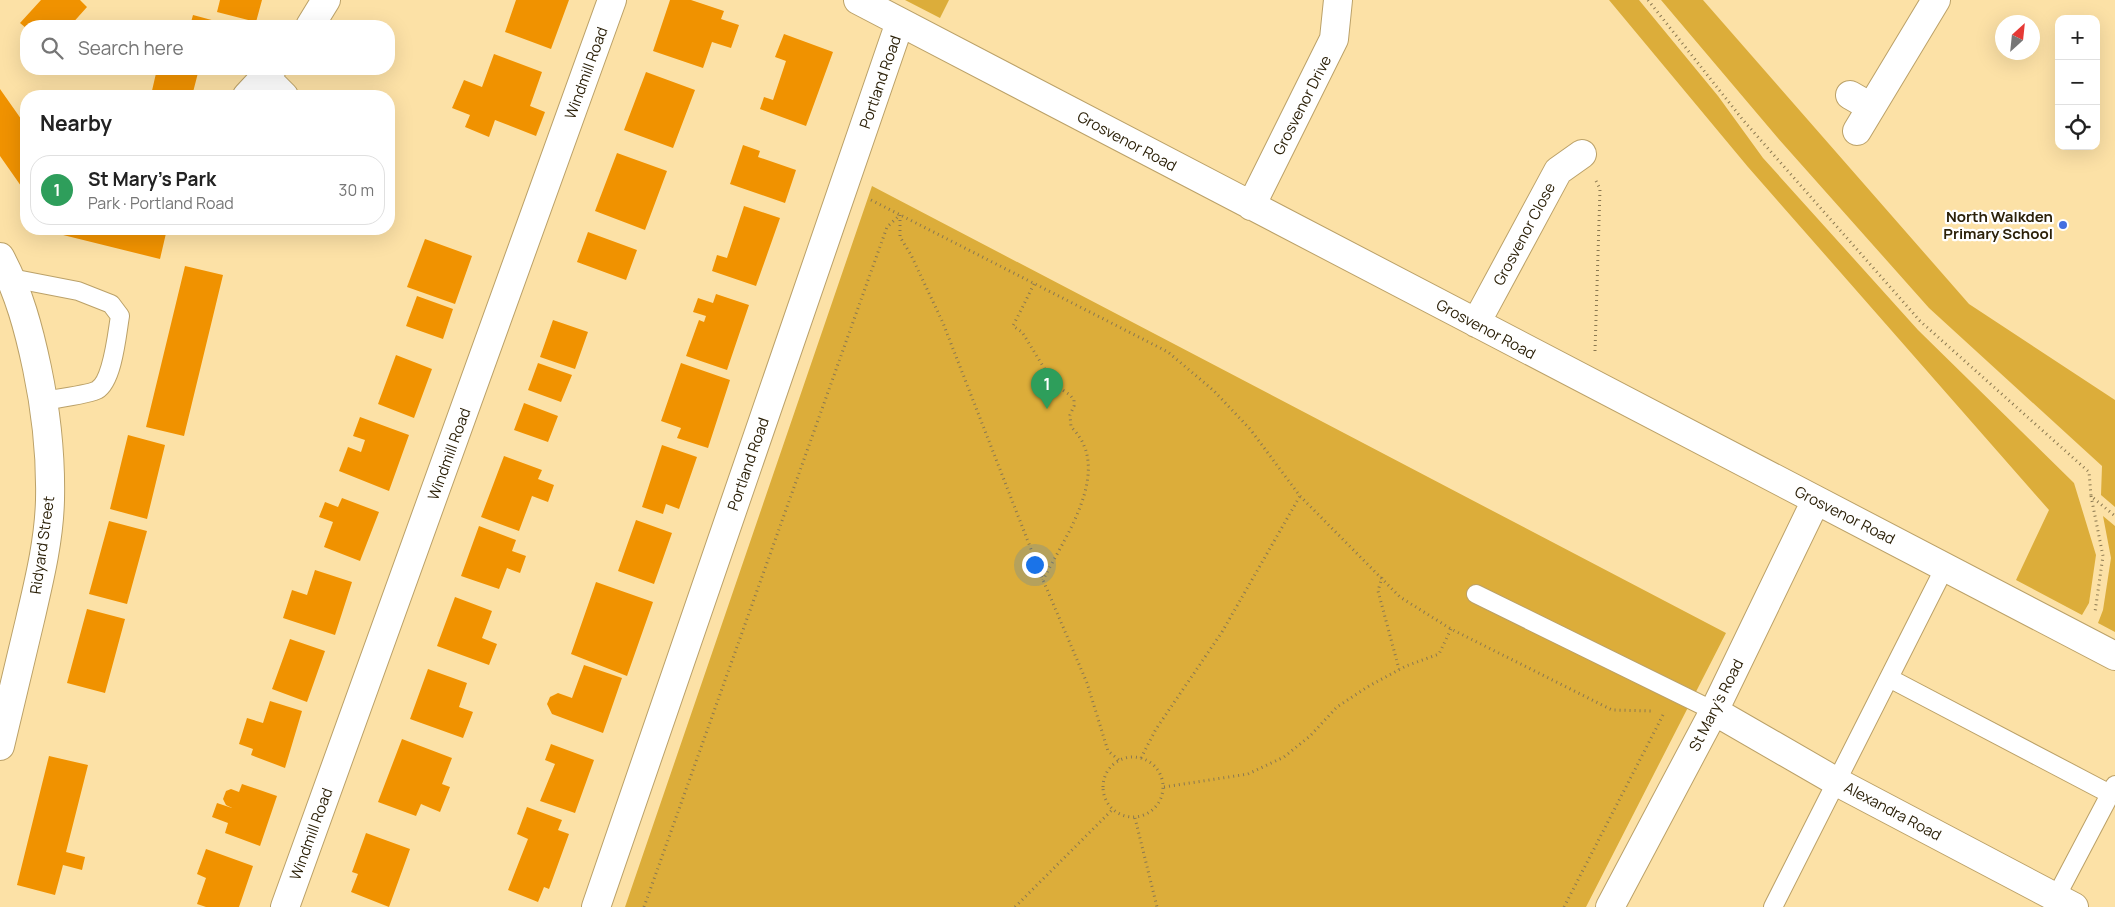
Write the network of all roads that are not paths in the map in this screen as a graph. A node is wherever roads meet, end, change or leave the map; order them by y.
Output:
1 (326, 0) edge
2 (612, 0) edge
3 (858, 0) edge
4 (1338, 0) edge
5 (1936, 0) edge
6 (315, 20) edge
7 (900, 22) junction
8 (267, 75) edge
9 (270, 75) edge
10 (253, 90) edge
11 (280, 90) edge
12 (1856, 131) dead end
13 (1582, 154) road end
14 (1251, 206) junction
15 (6, 268) edge
16 (1476, 323) junction
17 (43, 401) junction
18 (1816, 500) junction
19 (1945, 567) junction
20 (1476, 594) dead end
21 (2115, 656) edge
22 (1889, 678) junction
23 (1714, 711) junction
24 (0, 746) edge
25 (1837, 782) junction
26 (2113, 789) edge
27 (2065, 902) edge
28 (285, 907) edge
29 (596, 907) edge
30 (1610, 907) edge
31 (1773, 907) edge

1 - 6 street
2 - 28 street, Windmill Road
3 - 7 street, Grosvenor Road
4 - 14 street, Grosvenor Drive
5 - 12 street
7 - 14 street, Grosvenor Road
7 - 29 street, Portland Road
8 - 10 street
9 - 11 street
13 - 16 street, Grosvenor Close
14 - 16 street, Grosvenor Road
15 - 17 street, Ridyard Street
15 - 17 lane
16 - 18 street, Grosvenor Road
17 - 24 street, Ridyard Street
18 - 19 street, Grosvenor Road
18 - 23 street, St Mary's Road
19 - 21 street, Grosvenor Road
19 - 22 lane
20 - 23 lane
22 - 25 lane
22 - 26 lane
23 - 25 street, Alexandra Road
23 - 30 street, St Mary's Road
25 - 27 street, Alexandra Road
25 - 31 lane
26 - 27 lane

